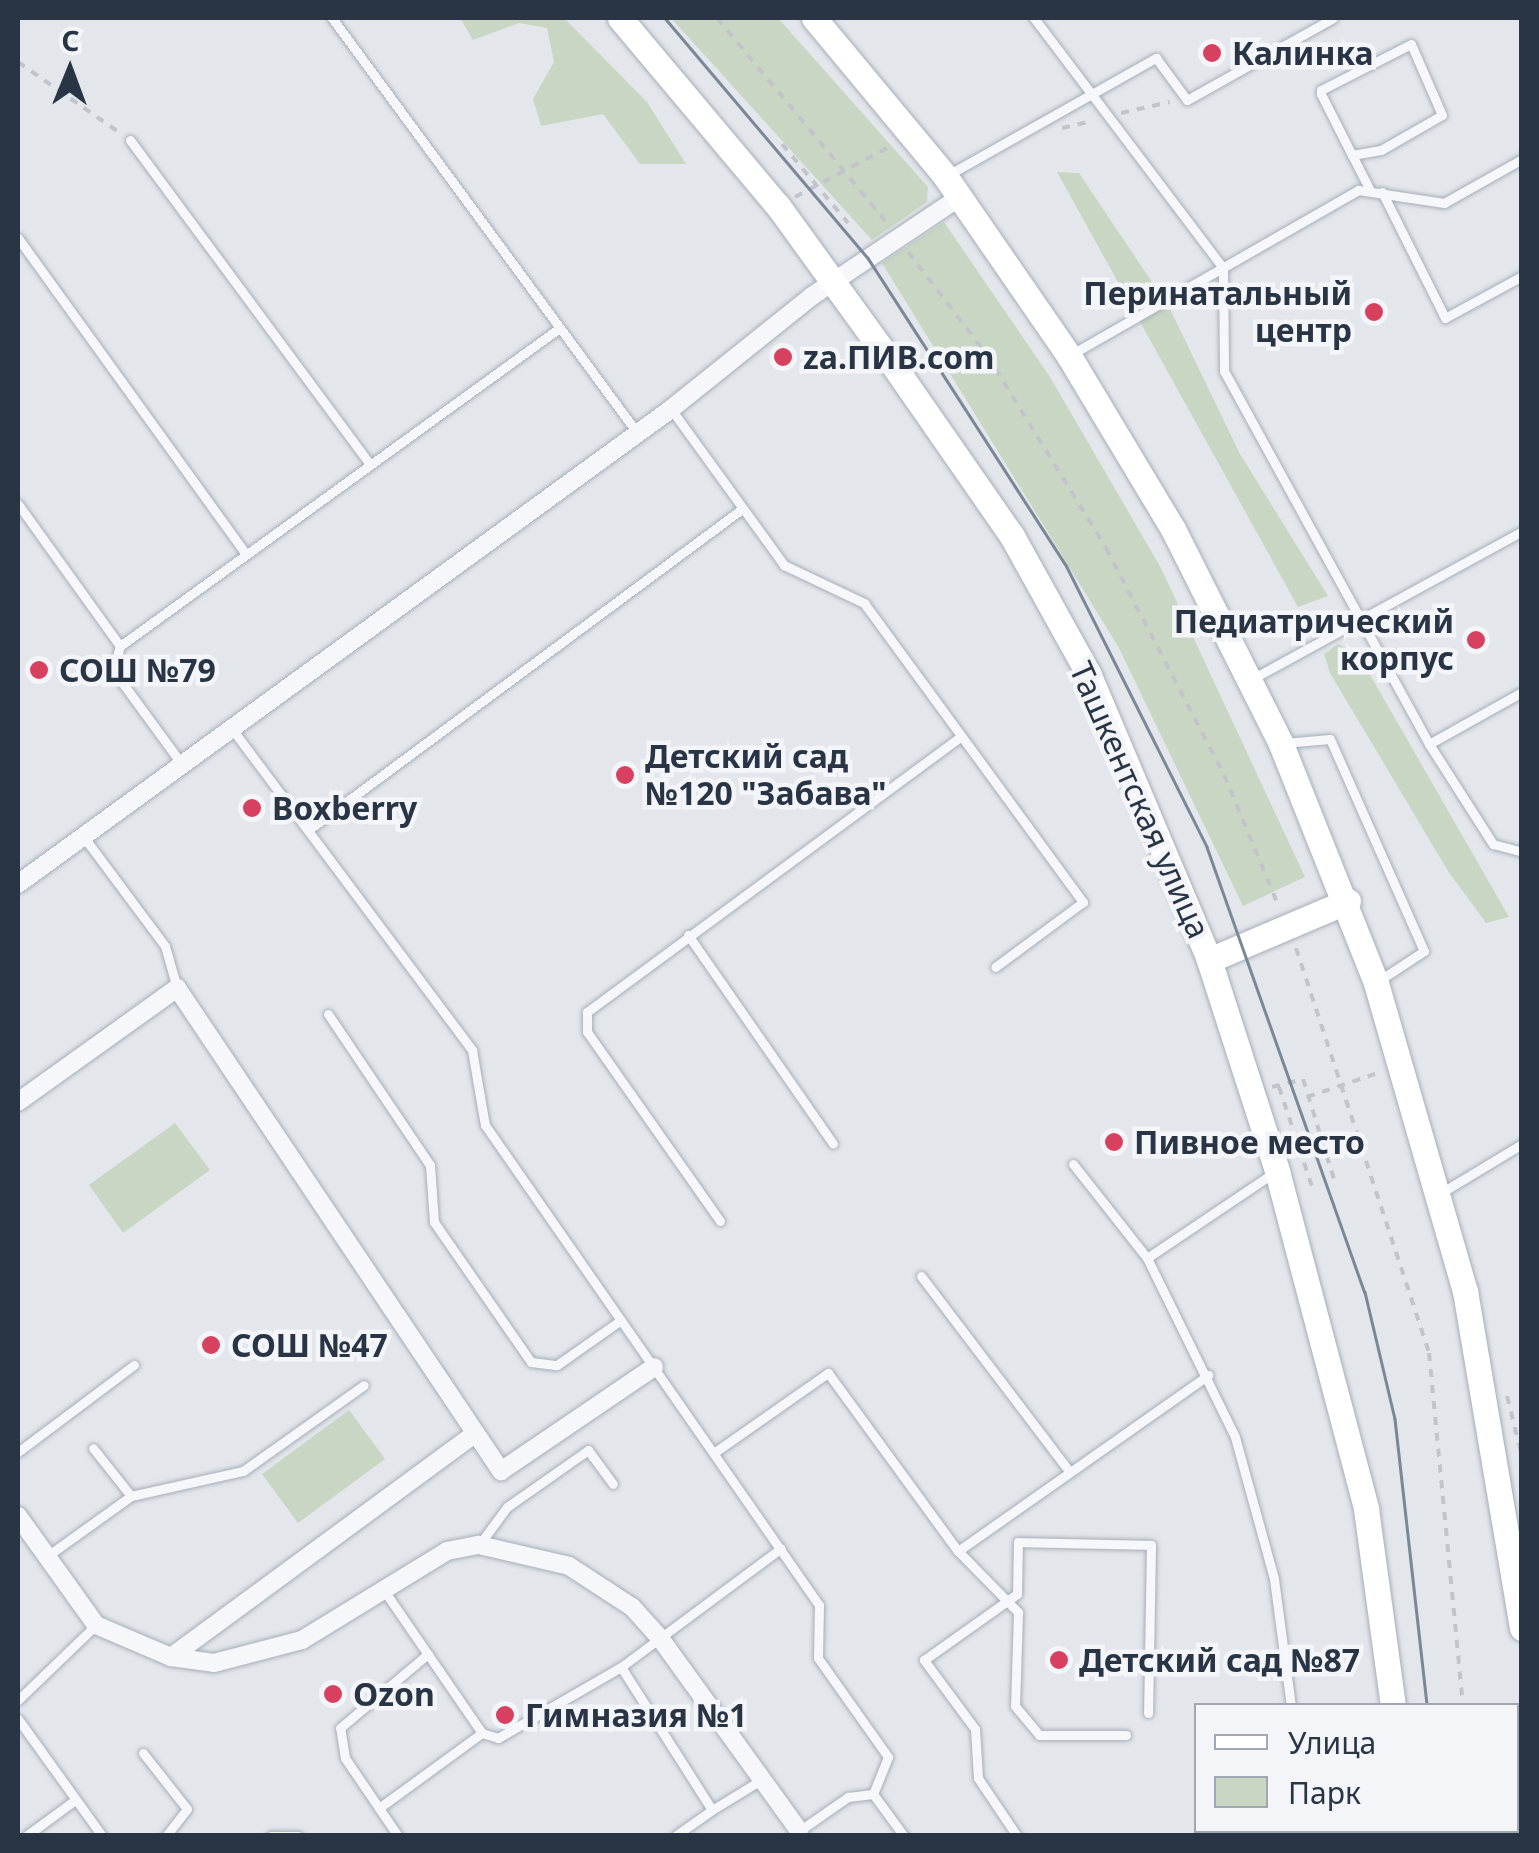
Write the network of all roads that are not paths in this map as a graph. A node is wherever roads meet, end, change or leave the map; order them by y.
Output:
1 (332, 18) edge
2 (620, 18) edge
3 (814, 18) edge
4 (1034, 18) edge
5 (1333, 18) edge
6 (1088, 95) junction
7 (130, 140) road end
8 (1352, 155) junction
9 (1522, 159) edge
10 (953, 187) junction
11 (1369, 188) junction
12 (1382, 192) junction
13 (18, 238) edge
14 (1223, 268) junction
15 (1522, 276) edge
16 (833, 282) junction
17 (558, 329) junction
18 (1069, 356) junction
19 (671, 409) junction
20 (638, 434) junction
21 (369, 463) junction
22 (18, 504) edge
23 (742, 510) junction
24 (1522, 531) edge
25 (246, 554) junction
26 (1360, 614) junction
27 (120, 646) junction
28 (1251, 680) junction
29 (1522, 692) edge
30 (230, 727) junction
31 (960, 736) junction
32 (1282, 744) junction
33 (1429, 744) junction
34 (182, 763) junction
35 (311, 828) junction
36 (82, 836) junction
37 (1522, 852) edge
38 (18, 884) edge
39 (1348, 901) junction
40 (688, 935) junction
41 (1210, 960) junction
42 (995, 967) dead end
43 (1376, 983) junction
44 (177, 988) junction
45 (328, 1014) dead end
46 (18, 1102) edge
47 (833, 1144) dead end
48 (1522, 1144) edge
49 (1073, 1164) dead end
50 (1278, 1171) junction
51 (1437, 1196) junction
52 (720, 1221) dead end
53 (1147, 1258) junction
54 (922, 1276) dead end
55 (622, 1320) junction
56 (134, 1365) dead end
57 (654, 1367) junction
58 (1208, 1374) junction
59 (364, 1384) dead end
60 (475, 1434) junction
61 (93, 1448) dead end
62 (18, 1452) edge
63 (714, 1452) junction
64 (1070, 1472) junction
65 (613, 1484) dead end
66 (131, 1496) junction
67 (20, 1525) edge
68 (479, 1545) junction
69 (781, 1548) junction
70 (958, 1552) junction
71 (46, 1557) junction
72 (1519, 1572) edge
73 (382, 1587) junction
74 (1006, 1603) junction
75 (96, 1624) junction
76 (1522, 1628) edge
77 (660, 1638) junction
78 (428, 1654) junction
79 (171, 1657) junction
80 (621, 1667) junction
81 (18, 1700) edge
82 (1291, 1703) edge
83 (1393, 1703) edge
84 (1148, 1713) dead end
85 (18, 1720) edge
86 (482, 1733) junction
87 (1126, 1735) dead end
88 (142, 1753) dead end
89 (762, 1779) junction
90 (874, 1794) junction
91 (72, 1804) junction
92 (379, 1808) junction
93 (712, 1810) junction
94 (799, 1831) joint
95 (26, 1836) edge
96 (102, 1836) edge
97 (166, 1836) edge
98 (271, 1836) edge
99 (298, 1836) edge
100 (398, 1836) edge
101 (675, 1836) edge
102 (904, 1836) edge
103 (1017, 1836) edge

1 - 17 lane
2 - 16 main road, Ташкентская улица
3 - 10 main road
4 - 6 lane
5 - 6 lane
6 - 10 lane
6 - 14 lane
7 - 21 lane
8 - 8 lane
8 - 11 lane
9 - 12 lane
10 - 16 street
10 - 18 main road
11 - 12 lane
11 - 14 lane
12 - 15 lane
13 - 25 lane
14 - 18 lane
14 - 26 lane
16 - 19 street
16 - 41 main road, Ташкентская улица
17 - 20 lane
17 - 21 lane
18 - 28 main road
19 - 20 street
19 - 23 lane
20 - 30 street
21 - 25 lane
22 - 27 lane
23 - 31 lane
23 - 35 lane
24 - 26 lane
25 - 27 lane
26 - 28 lane
26 - 33 lane
27 - 34 lane
28 - 32 main road
29 - 33 lane
30 - 34 street
30 - 35 lane
31 - 40 lane
31 - 42 lane
32 - 39 main road
32 - 43 lane
33 - 37 lane
34 - 36 street
35 - 55 lane
36 - 38 street
36 - 44 lane
39 - 41 main road
39 - 43 main road
40 - 47 lane
40 - 52 lane
41 - 50 main road, Ташкентская улица
43 - 51 main road
44 - 46 street
44 - 60 street
45 - 55 lane
48 - 51 lane
49 - 53 lane
50 - 53 lane
50 - 83 main road, Ташкентская улица
51 - 72 main road
53 - 58 lane
54 - 64 lane
55 - 57 lane
56 - 62 lane
57 - 60 street
57 - 63 lane
58 - 64 lane
58 - 82 lane
59 - 66 lane
60 - 79 street
61 - 66 lane
63 - 69 lane
63 - 70 lane
64 - 70 lane
65 - 68 lane
66 - 71 lane
67 - 71 street
68 - 73 street
68 - 77 street
69 - 77 lane
69 - 90 lane
70 - 74 lane
71 - 75 street
72 - 76 main road
73 - 78 lane
73 - 79 street
74 - 84 lane
74 - 87 lane
74 - 103 lane
75 - 79 street
75 - 81 lane
77 - 80 lane
77 - 89 street
78 - 86 lane
78 - 92 lane
80 - 86 lane
80 - 93 lane
85 - 91 lane
86 - 92 lane
88 - 97 lane
89 - 93 lane
89 - 94 street
90 - 94 lane
90 - 102 lane
91 - 95 lane
91 - 96 lane
92 - 100 lane
93 - 101 lane
98 - 99 lane

